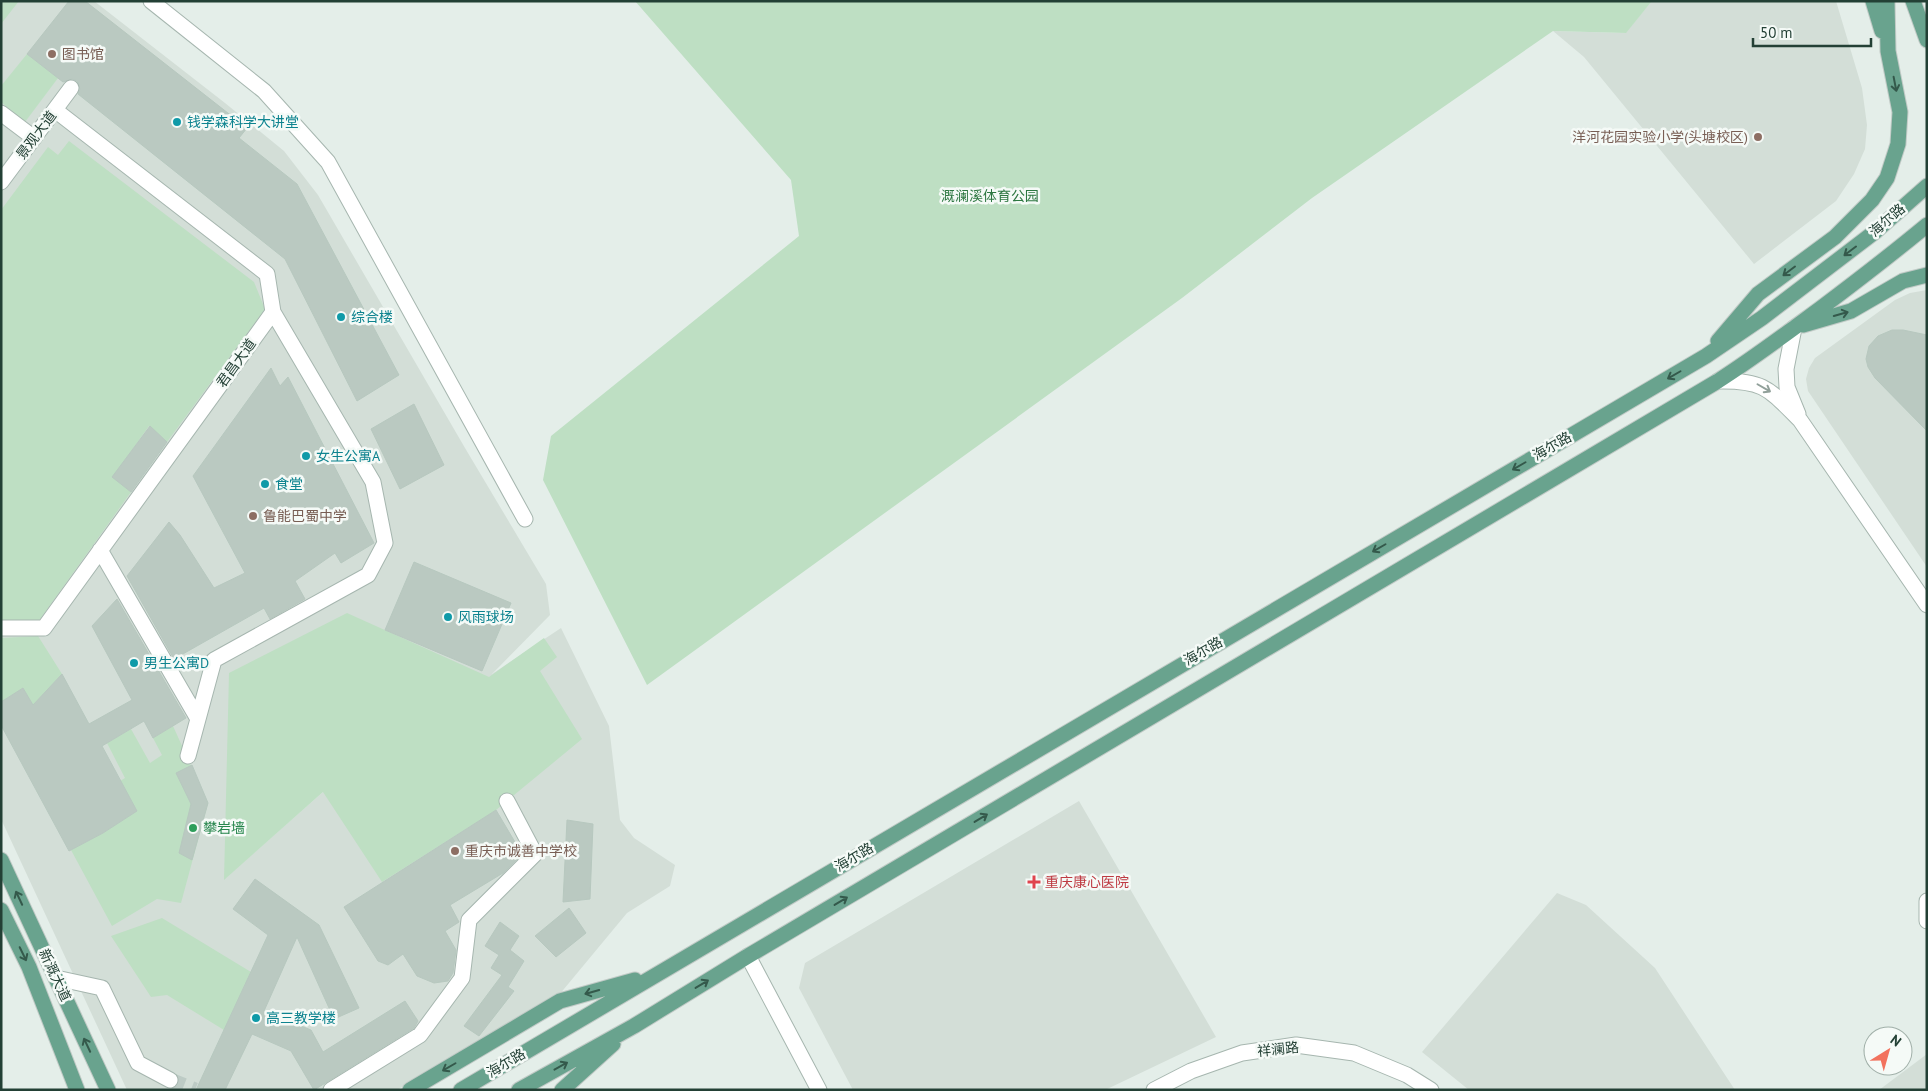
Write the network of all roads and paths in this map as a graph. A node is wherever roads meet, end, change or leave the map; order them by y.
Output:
1 (151, 1) edge
2 (1873, 1) edge
3 (1887, 1) edge
4 (1913, 1) edge
5 (1927, 40) edge
6 (1888, 51) junction
7 (71, 88) dead end
8 (55, 110) junction
9 (1, 113) edge
10 (34, 138) junction
11 (1, 182) edge
12 (1927, 186) edge
13 (1927, 225) edge
14 (1927, 275) edge
15 (273, 312) junction
16 (1794, 328) junction
17 (1706, 356) junction
18 (1718, 381) junction
19 (1800, 420) junction
20 (525, 519) dead end
21 (100, 550) junction
22 (1927, 605) edge
23 (1, 628) edge
24 (198, 718) junction
25 (188, 756) dead end
26 (507, 801) dead end
27 (1, 860) edge
28 (1927, 901) edge
29 (1, 910) edge
30 (1927, 921) edge
31 (748, 956) junction
32 (656, 974) junction
33 (56, 978) junction
34 (634, 1026) junction
35 (170, 1080) tunnel mouth
36 (77, 1090) edge
37 (108, 1090) edge
38 (330, 1090) edge
39 (410, 1090) edge
40 (461, 1090) edge
41 (519, 1090) edge
42 (562, 1090) edge
43 (819, 1090) edge
44 (1154, 1090) edge
45 (1431, 1090) edge

1 - 20 street
2 - 6 main road
3 - 6 main road
4 - 5 main road
6 -> 17 main road
7 - 8 street, 景观大道
8 - 10 street, 景观大道
8 - 15 street
9 - 10 street
10 - 11 street, 景观大道
12 -> 17 main road, 海尔路
13 - 16 main road, 海尔路
16 -> 14 main road
15 - 21 street, 君昌大道
15 - 24 street
16 - 18 main road, 海尔路
16 - 19 street
17 -> 32 main road, 海尔路
18 -> 19 street
31 -> 18 main road, 海尔路
19 - 22 street
21 - 23 street, 君昌大道
21 - 24 street
24 - 25 street
26 - 38 street
33 -> 27 main road, 新溉大道
28 - 30 street
29 -> 36 main road, 新溉大道
34 -> 31 main road, 海尔路
31 - 43 street
32 -> 39 main road
32 - 40 main road, 海尔路
33 - 35 street
37 -> 33 main road, 新溉大道
41 -> 34 main road, 海尔路
34 - 42 main road
44 - 45 street, 祥澜路

